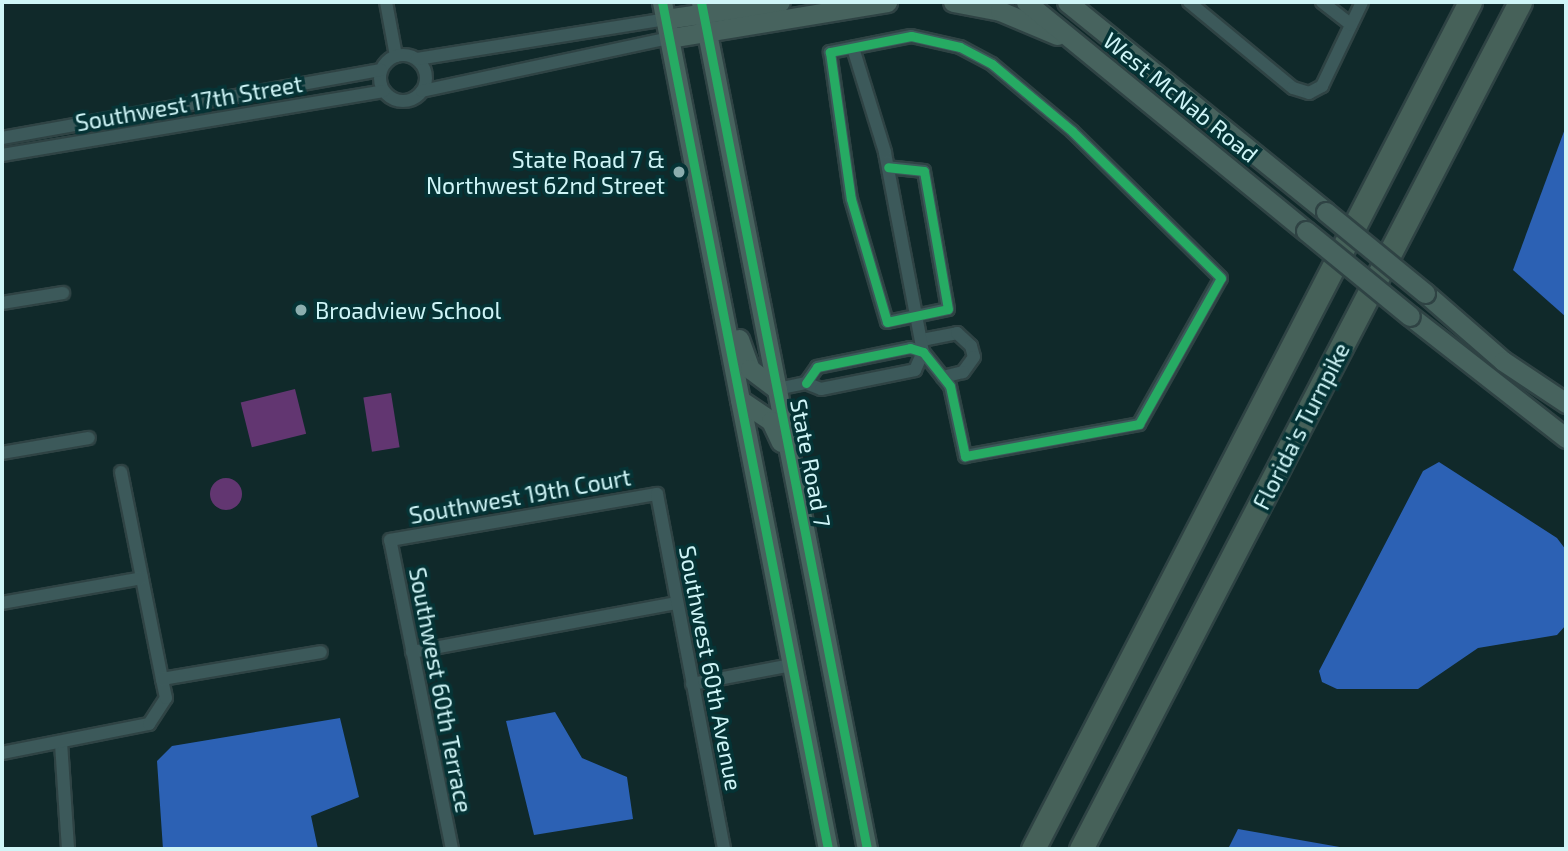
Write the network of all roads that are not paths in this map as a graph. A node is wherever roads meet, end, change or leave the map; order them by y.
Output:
1 (386, 2) edge
2 (780, 2) edge
3 (887, 2) edge
4 (953, 2) edge
5 (1026, 2) edge
6 (1067, 2) edge
7 (1189, 2) edge
8 (1322, 2) edge
9 (1362, 2) edge
10 (1471, 2) edge
11 (1520, 2) edge
12 (704, 16) edge
13 (666, 20) edge
14 (1351, 25) junction
15 (565, 37) junction
16 (1077, 44) junction
17 (853, 48) junction
18 (396, 56) junction
19 (562, 58) junction
20 (417, 59) junction
21 (381, 70) junction
22 (384, 91) junction
23 (422, 91) junction
24 (53, 129) junction
25 (2, 138) edge
26 (57, 146) junction
27 (2, 155) edge
28 (888, 167) junction
29 (720, 285) junction
30 (63, 292) dead end
31 (2, 303) edge
32 (916, 315) junction
33 (923, 346) junction
34 (889, 352) junction
35 (894, 374) junction
36 (943, 377) junction
37 (806, 383) junction
38 (777, 389) junction
39 (740, 400) junction
40 (1566, 403) edge
41 (89, 438) dead end
42 (1566, 438) edge
43 (2, 453) edge
44 (792, 465) junction
45 (121, 472) dead end
46 (657, 494) joint
47 (390, 540) joint
48 (142, 578) junction
49 (2, 603) edge
50 (677, 603) junction
51 (321, 652) dead end
52 (412, 652) junction
53 (792, 664) junction
54 (162, 679) junction
55 (692, 684) junction
56 (61, 743) junction
57 (2, 753) edge
58 (68, 849) edge
59 (452, 849) edge
60 (724, 849) edge
61 (828, 849) edge
62 (867, 849) edge
63 (1033, 849) edge
64 (1081, 849) edge

1 - 18 street
2 - 12 main road
3 - 12 main road
4 - 16 main road
5 - 16 main road, West McNab Road
6 - 40 main road, West McNab Road, bridge
7 - 14 street
8 - 14 street
9 - 14 street
10 - 63 highway, Florida's Turnpike
11 - 64 highway, Florida's Turnpike
12 - 13 main road
12 - 38 main road, State Road 7
13 - 15 street
13 - 19 street
13 - 29 main road
15 - 19 street
15 - 20 street
16 - 42 main road, West McNab Road, bridge
17 - 28 street
17 - 32 street
17 - 36 street
18 - 20 street
18 - 21 street
19 - 23 street
20 - 23 street
21 - 22 street
21 - 24 street, Southwest 17th Street
22 - 23 street
22 - 26 street, Southwest 17th Street
24 - 25 street, Southwest 17th Street
24 - 26 street
26 - 27 street, Southwest 17th Street
28 - 32 street
28 - 32 street
29 - 38 main road
29 - 39 main road
30 - 31 street
32 - 33 street
33 - 34 street
33 - 35 street
33 - 36 street
33 - 36 street
34 - 35 street
34 - 37 street
35 - 37 street
37 - 38 street
38 - 44 main road, State Road 7
39 - 44 main road
39 - 53 main road
41 - 43 street
44 - 62 main road, State Road 7
45 - 48 street
46 - 47 street, Southwest 19th Court
46 - 50 street, Southwest 60th Avenue
47 - 52 street, Southwest 60th Terrace
48 - 49 street
48 - 54 street
50 - 52 street
50 - 55 street, Southwest 60th Avenue
51 - 54 street
52 - 59 street, Southwest 60th Terrace
53 - 55 street
53 - 61 main road
54 - 56 street
55 - 60 street, Southwest 60th Avenue
56 - 57 street
56 - 58 street

